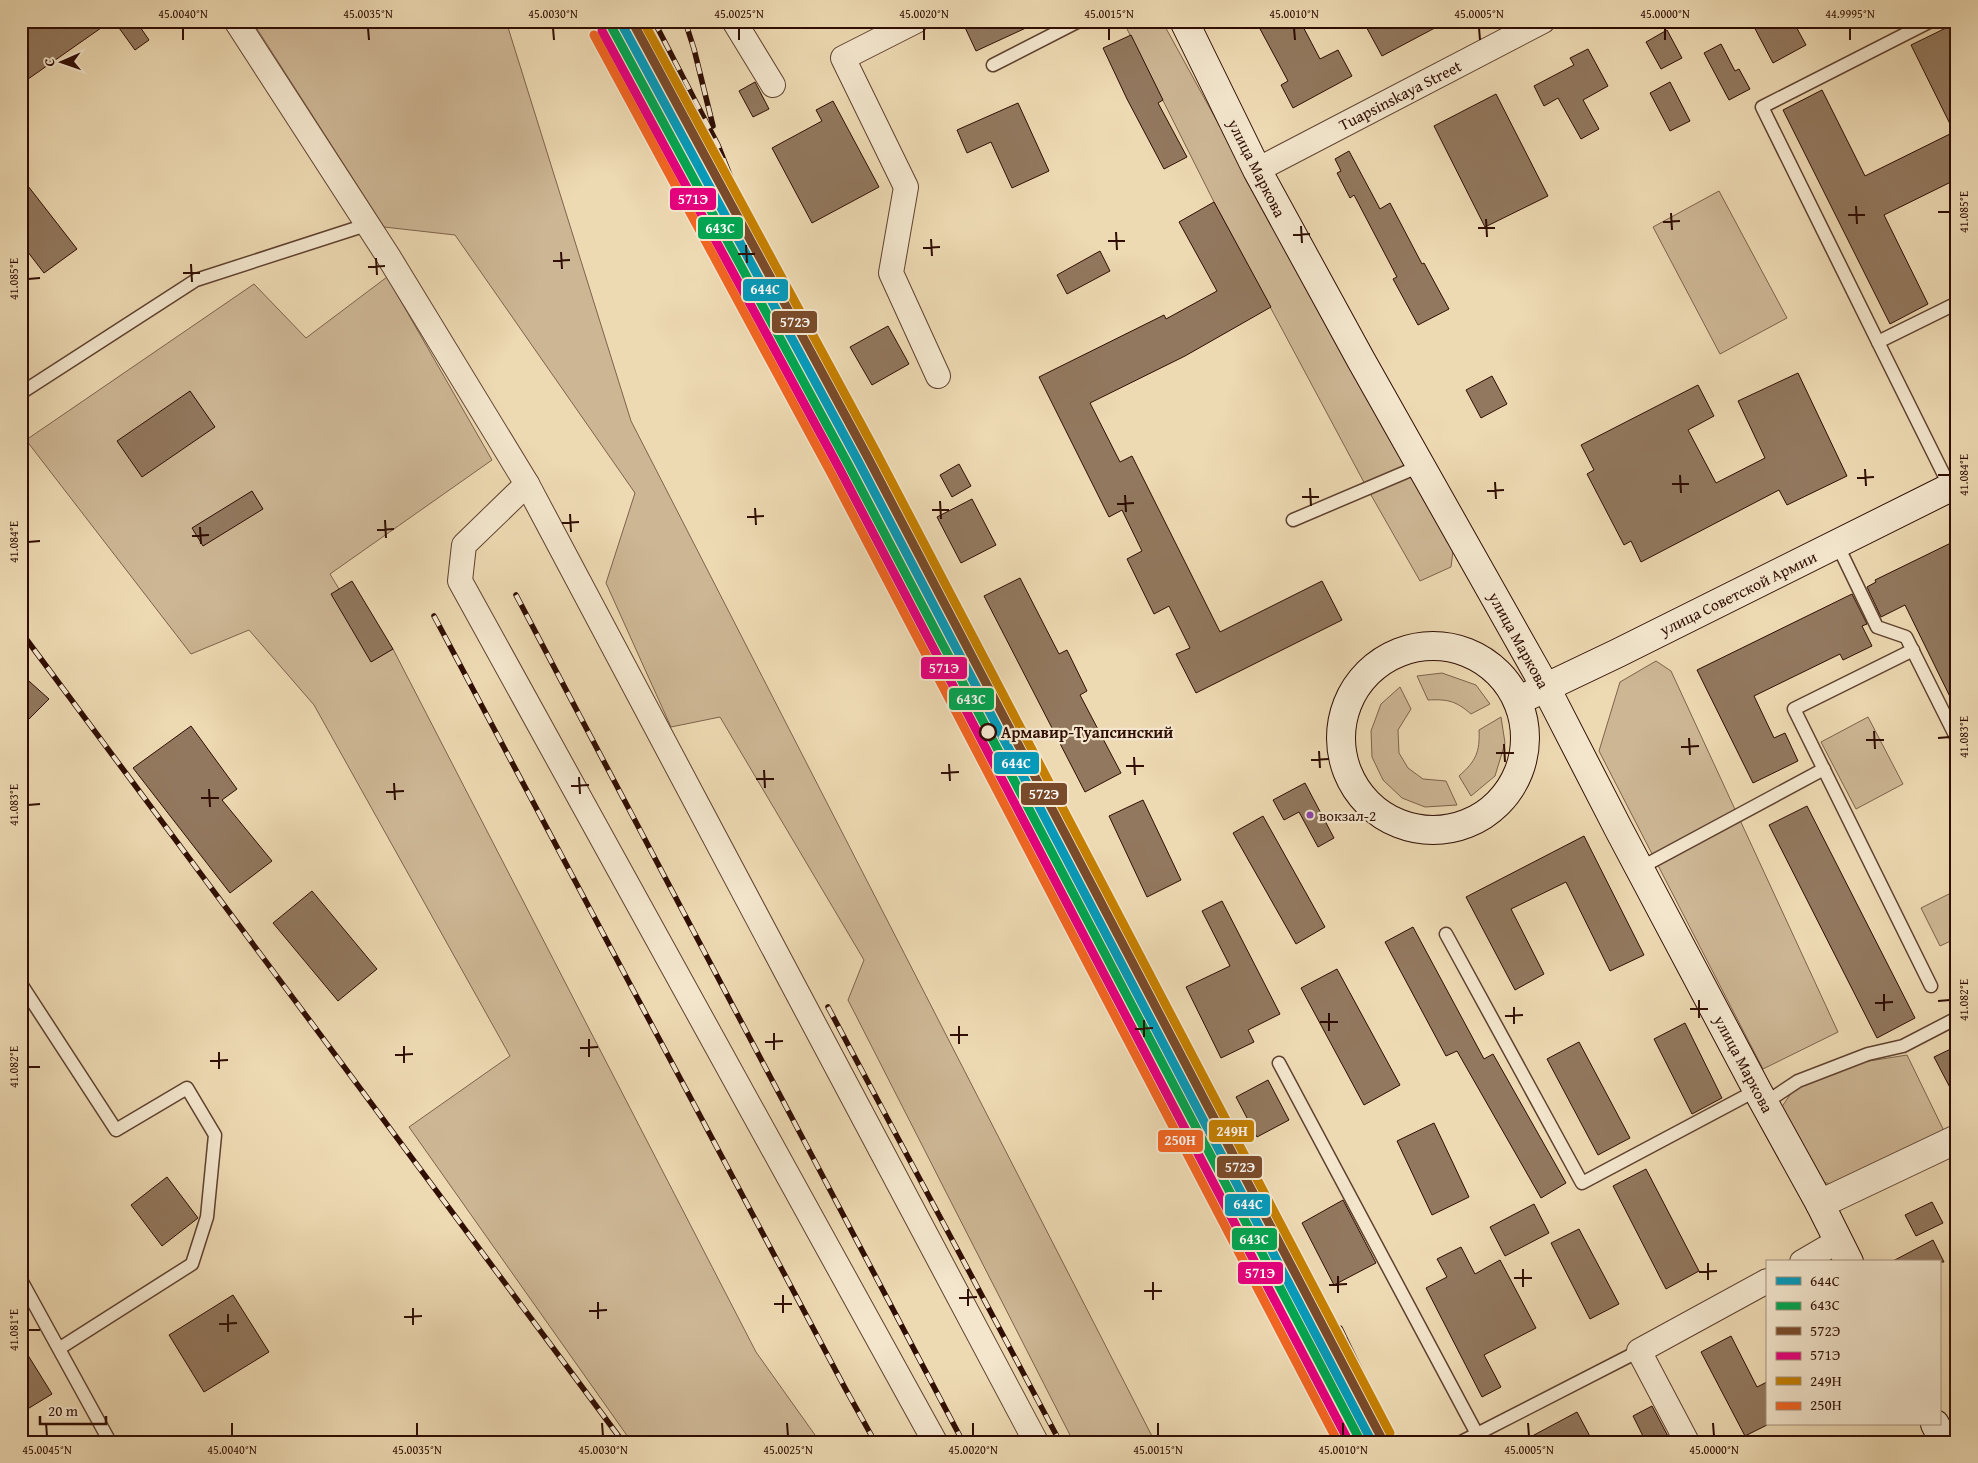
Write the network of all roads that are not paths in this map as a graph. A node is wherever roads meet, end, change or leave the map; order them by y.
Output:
1 (236, 21) edge
2 (734, 21) edge
3 (916, 21) edge
4 (1078, 21) edge
5 (1184, 21) edge
6 (1543, 21) edge
7 (1931, 21) edge
8 (993, 65) dead end
9 (773, 85) dead end
10 (1257, 170) junction
11 (366, 225) junction
12 (1957, 303) edge
13 (1878, 342) junction
14 (938, 376) dead end
15 (21, 393) edge
16 (1420, 466) junction
17 (527, 484) junction
18 (1953, 486) edge
19 (1293, 520) dead end
20 (1837, 544) junction
21 (1913, 650) junction
22 (1546, 688) junction
23 (1518, 700) junction
24 (1957, 739) edge
25 (1824, 769) junction
26 (1640, 868) junction
27 (1446, 934) dead end
28 (21, 984) edge
29 (1931, 986) dead end
30 (1957, 1018) edge
31 (1278, 1063) dead end
32 (1761, 1097) junction
33 (1957, 1139) edge
34 (1820, 1204) junction
35 (1844, 1252) edge
36 (1810, 1260) edge
37 (21, 1280) edge
38 (1766, 1282) edge
39 (60, 1348) junction
40 (1639, 1352) junction
41 (1478, 1434) junction
42 (110, 1442) edge
43 (935, 1442) edge
44 (1036, 1442) edge
45 (1461, 1442) edge
46 (1687, 1442) edge

1 - 11 street
2 - 9 street
3 - 14 street
4 - 8 lane
5 - 10 main road, улица Маркова
6 - 10 street, Tuapsinskaya Street
7 - 13 lane
10 - 16 main road, улица Маркова
11 - 15 lane
11 - 17 street
12 - 13 lane
13 - 18 lane
16 - 19 lane
16 - 22 main road, улица Маркова
17 - 43 street
17 - 44 street
18 - 20 main road, улица Советской Армии
20 - 21 lane
20 - 22 main road, улица Советской Армии
21 - 24 lane
21 - 25 lane
22 - 23 main road, улица Советской Армии
22 - 26 main road, улица Маркова
23 - 23 main road
25 - 26 lane
25 - 29 lane
26 - 32 main road, улица Маркова
27 - 32 lane
28 - 39 lane
30 - 32 lane
31 - 41 lane
32 - 34 main road, улица Маркова
33 - 34 main road
34 - 35 main road, улица Маркова
35 - 36 street
37 - 39 lane
38 - 40 street
39 - 42 lane
40 - 41 lane
40 - 46 street
41 - 45 lane

